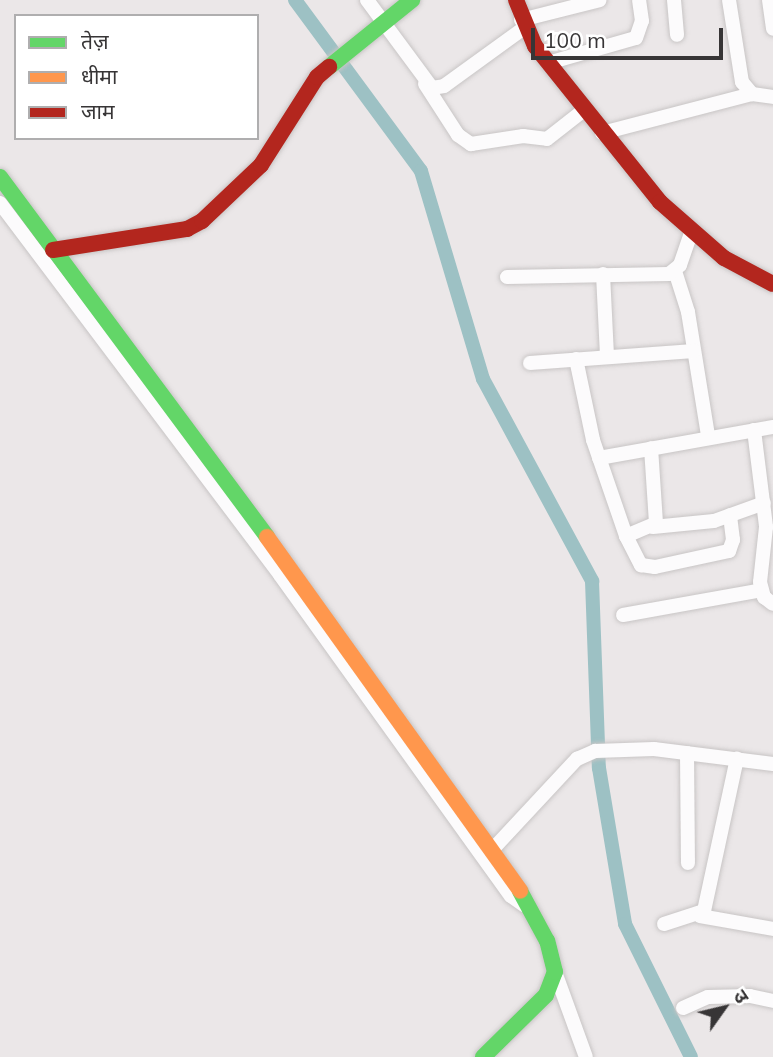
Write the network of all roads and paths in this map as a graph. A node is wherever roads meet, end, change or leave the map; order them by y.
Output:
1 (367, 0) edge
2 (412, 0) edge
3 (516, 0) edge
4 (600, 0) edge
5 (639, 0) edge
6 (674, 0) edge
7 (729, 0) edge
8 (769, 0) edge
9 (566, 4) edge
10 (523, 24) junction
11 (385, 25) junction
12 (773, 29) edge
13 (677, 35) dead end
14 (548, 63) junction
15 (425, 84) junction
16 (752, 94) junction
17 (773, 97) edge
18 (584, 110) junction
19 (602, 133) junction
20 (0, 177) edge
21 (0, 204) edge
22 (691, 233) junction
23 (53, 250) junction
24 (675, 271) junction
25 (603, 274) junction
26 (507, 277) dead end
27 (773, 284) edge
28 (694, 351) junction
29 (607, 357) junction
30 (576, 359) junction
31 (530, 363) dead end
32 (773, 427) edge
33 (754, 430) junction
34 (708, 436) junction
35 (651, 448) junction
36 (599, 458) junction
37 (764, 503) junction
38 (730, 515) junction
39 (653, 527) junction
40 (626, 536) junction
41 (762, 590) junction
42 (773, 604) edge
43 (623, 615) dead end
44 (687, 753) junction
45 (737, 759) junction
46 (773, 764) edge
47 (492, 850) junction
48 (688, 863) dead end
49 (524, 905) junction
50 (700, 916) junction
51 (664, 924) dead end
52 (773, 929) edge
53 (555, 972) junction
54 (773, 1001) edge
55 (683, 1007) dead end
56 (483, 1057) edge
57 (586, 1057) edge

1 - 11 street
2 - 11 street
3 - 10 street
4 - 9 street
5 - 14 street
6 - 13 street
7 - 16 street
8 - 12 street
9 - 10 street
10 - 14 street
10 - 15 street
11 - 15 street
11 - 23 street
14 - 18 street
15 - 18 street
16 - 17 street
16 - 19 street
18 - 19 street
19 - 22 street
20 - 23 street
21 - 49 street
22 - 24 street
22 - 27 street
23 - 47 street
24 - 25 street
24 - 28 street
25 - 26 street
25 - 29 street
28 - 29 street
28 - 34 street
29 - 30 street
30 - 31 street
30 - 36 street
32 - 33 street
33 - 34 street
33 - 37 street
34 - 35 street
35 - 36 street
35 - 39 street
36 - 40 street
37 - 38 street
37 - 41 street
38 - 39 street
38 - 40 street
39 - 40 street
41 - 42 street
41 - 43 street
44 - 45 street
44 - 47 street
44 - 48 street
45 - 46 street
45 - 50 street
47 - 49 street
49 - 53 street
50 - 51 street
50 - 52 street
53 - 56 street
53 - 57 street
54 - 55 street

